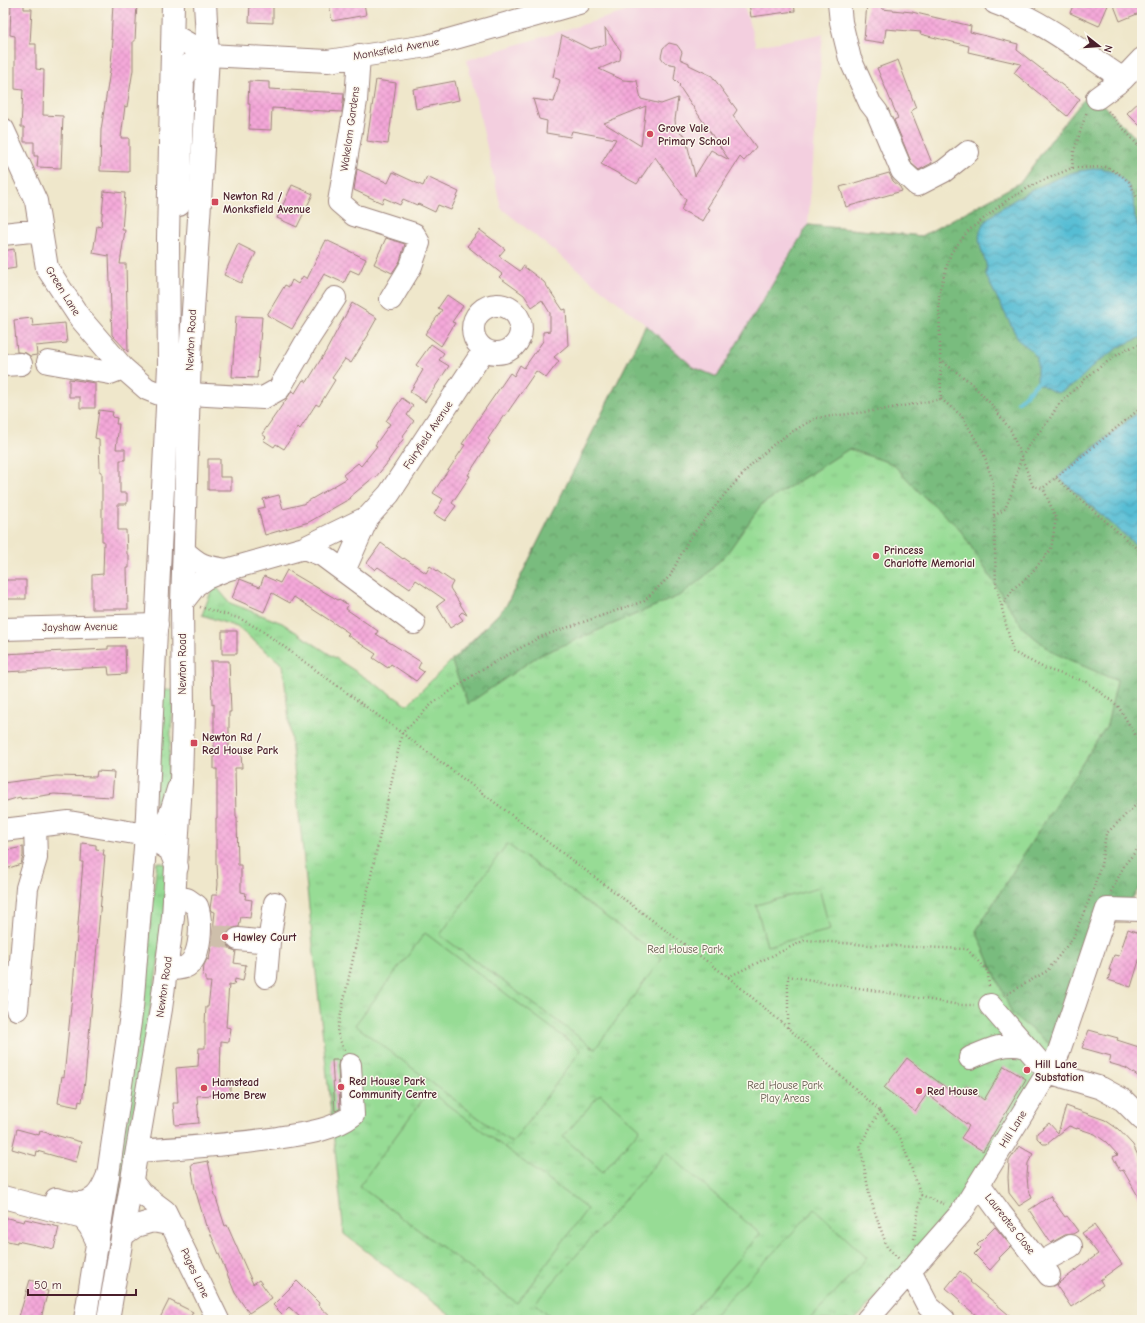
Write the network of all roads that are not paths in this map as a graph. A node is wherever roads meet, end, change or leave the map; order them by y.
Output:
1 (173, 3) edge
2 (206, 3) edge
3 (579, 3) edge
4 (839, 3) edge
5 (995, 3) edge
6 (513, 12) edge
7 (173, 35) junction
8 (208, 54) junction
9 (359, 55) junction
10 (1142, 59) edge
11 (1123, 79) junction
12 (1097, 98) road end
13 (3, 129) edge
14 (968, 152) dead end
15 (40, 230) junction
16 (3, 234) edge
17 (168, 238) junction
18 (335, 298) dead end
19 (391, 299) dead end
20 (484, 350) dead end
21 (48, 362) dead end
22 (123, 368) junction
23 (189, 394) junction
24 (167, 397) junction
25 (368, 517) junction
26 (304, 548) junction
27 (184, 550) junction
28 (226, 570) junction
29 (344, 571) junction
30 (182, 603) junction
31 (414, 623) dead end
32 (157, 625) junction
33 (3, 629) edge
34 (180, 782) junction
35 (35, 826) junction
36 (3, 830) edge
37 (146, 835) junction
38 (176, 867) junction
39 (174, 897) junction
40 (274, 903) dead end
41 (1142, 910) edge
42 (238, 939) tunnel mouth
43 (269, 942) junction
44 (166, 969) junction
45 (266, 977) dead end
46 (990, 1005) road end
47 (17, 1009) dead end
48 (1026, 1047) junction
49 (970, 1058) dead end
50 (350, 1065) road end
51 (1048, 1072) junction
52 (1142, 1119) edge
53 (137, 1151) junction
54 (108, 1175) junction
55 (132, 1182) junction
56 (979, 1184) junction
57 (3, 1197) edge
58 (39, 1206) junction
59 (173, 1225) junction
60 (123, 1235) junction
61 (97, 1241) junction
62 (1071, 1246) dead end
63 (910, 1271) junction
64 (84, 1320) edge
65 (108, 1320) edge
66 (218, 1320) edge
67 (867, 1320) edge
68 (944, 1320) edge

1 - 7 main road, Newton Road
2 - 8 main road, Newton Road
3 - 6 main road, Monksfield Avenue
4 - 14 main road
5 - 11 main road
6 - 9 main road, Monksfield Avenue
7 - 8 main road, Monksfield Avenue
7 - 17 main road, Newton Road
8 - 9 main road, Monksfield Avenue
8 - 17 main road
8 - 23 main road, Newton Road
9 - 19 main road, Wakelam Gardens
10 - 11 main road
11 - 12 main road
13 - 15 main road, Green Lane
15 - 16 main road
15 - 22 main road, Green Lane
17 - 24 main road, Newton Road
18 - 23 main road
20 - 25 main road, Fairyfield Avenue
21 - 22 main road
22 - 24 main road, Green Lane
23 - 27 main road, Newton Road
24 - 32 main road, Newton Road
25 - 26 main road, Fairyfield Avenue
25 - 29 main road, Fairyfield Avenue
26 - 28 main road, Fairyfield Avenue
26 - 29 main road
27 - 28 main road, Fairyfield Avenue
27 - 30 main road, Newton Road
28 - 30 main road, Fairyfield Avenue
29 - 31 main road
30 - 34 main road, Newton Road
32 - 33 main road, Jayshaw Avenue
32 - 37 main road, Newton Road
34 - 37 main road
34 - 38 main road, Newton Road
35 - 36 main road
35 - 37 main road
35 - 47 main road
37 - 38 main road
37 - 54 main road, Newton Road
38 - 39 main road, Newton Road
39 - 44 main road, Newton Road
39 - 44 main road
40 - 43 main road
41 - 51 main road, Hill Lane
42 - 43 main road
43 - 45 main road
44 - 53 main road, Newton Road
46 - 48 main road
48 - 49 main road
48 - 51 main road
50 - 53 main road
51 - 52 main road
51 - 56 main road, Hill Lane
53 - 55 main road, Newton Road
54 - 58 main road
54 - 61 main road, Newton Road
55 - 59 main road, Pages Lane
55 - 60 main road, Newton Road
56 - 62 main road, Laureates Close
56 - 63 main road, Hill Lane
57 - 58 main road
58 - 61 main road
59 - 60 main road
59 - 66 main road, Pages Lane
60 - 65 main road, Newton Road
61 - 64 main road, Newton Road
63 - 67 main road, Hill Lane
63 - 68 main road

